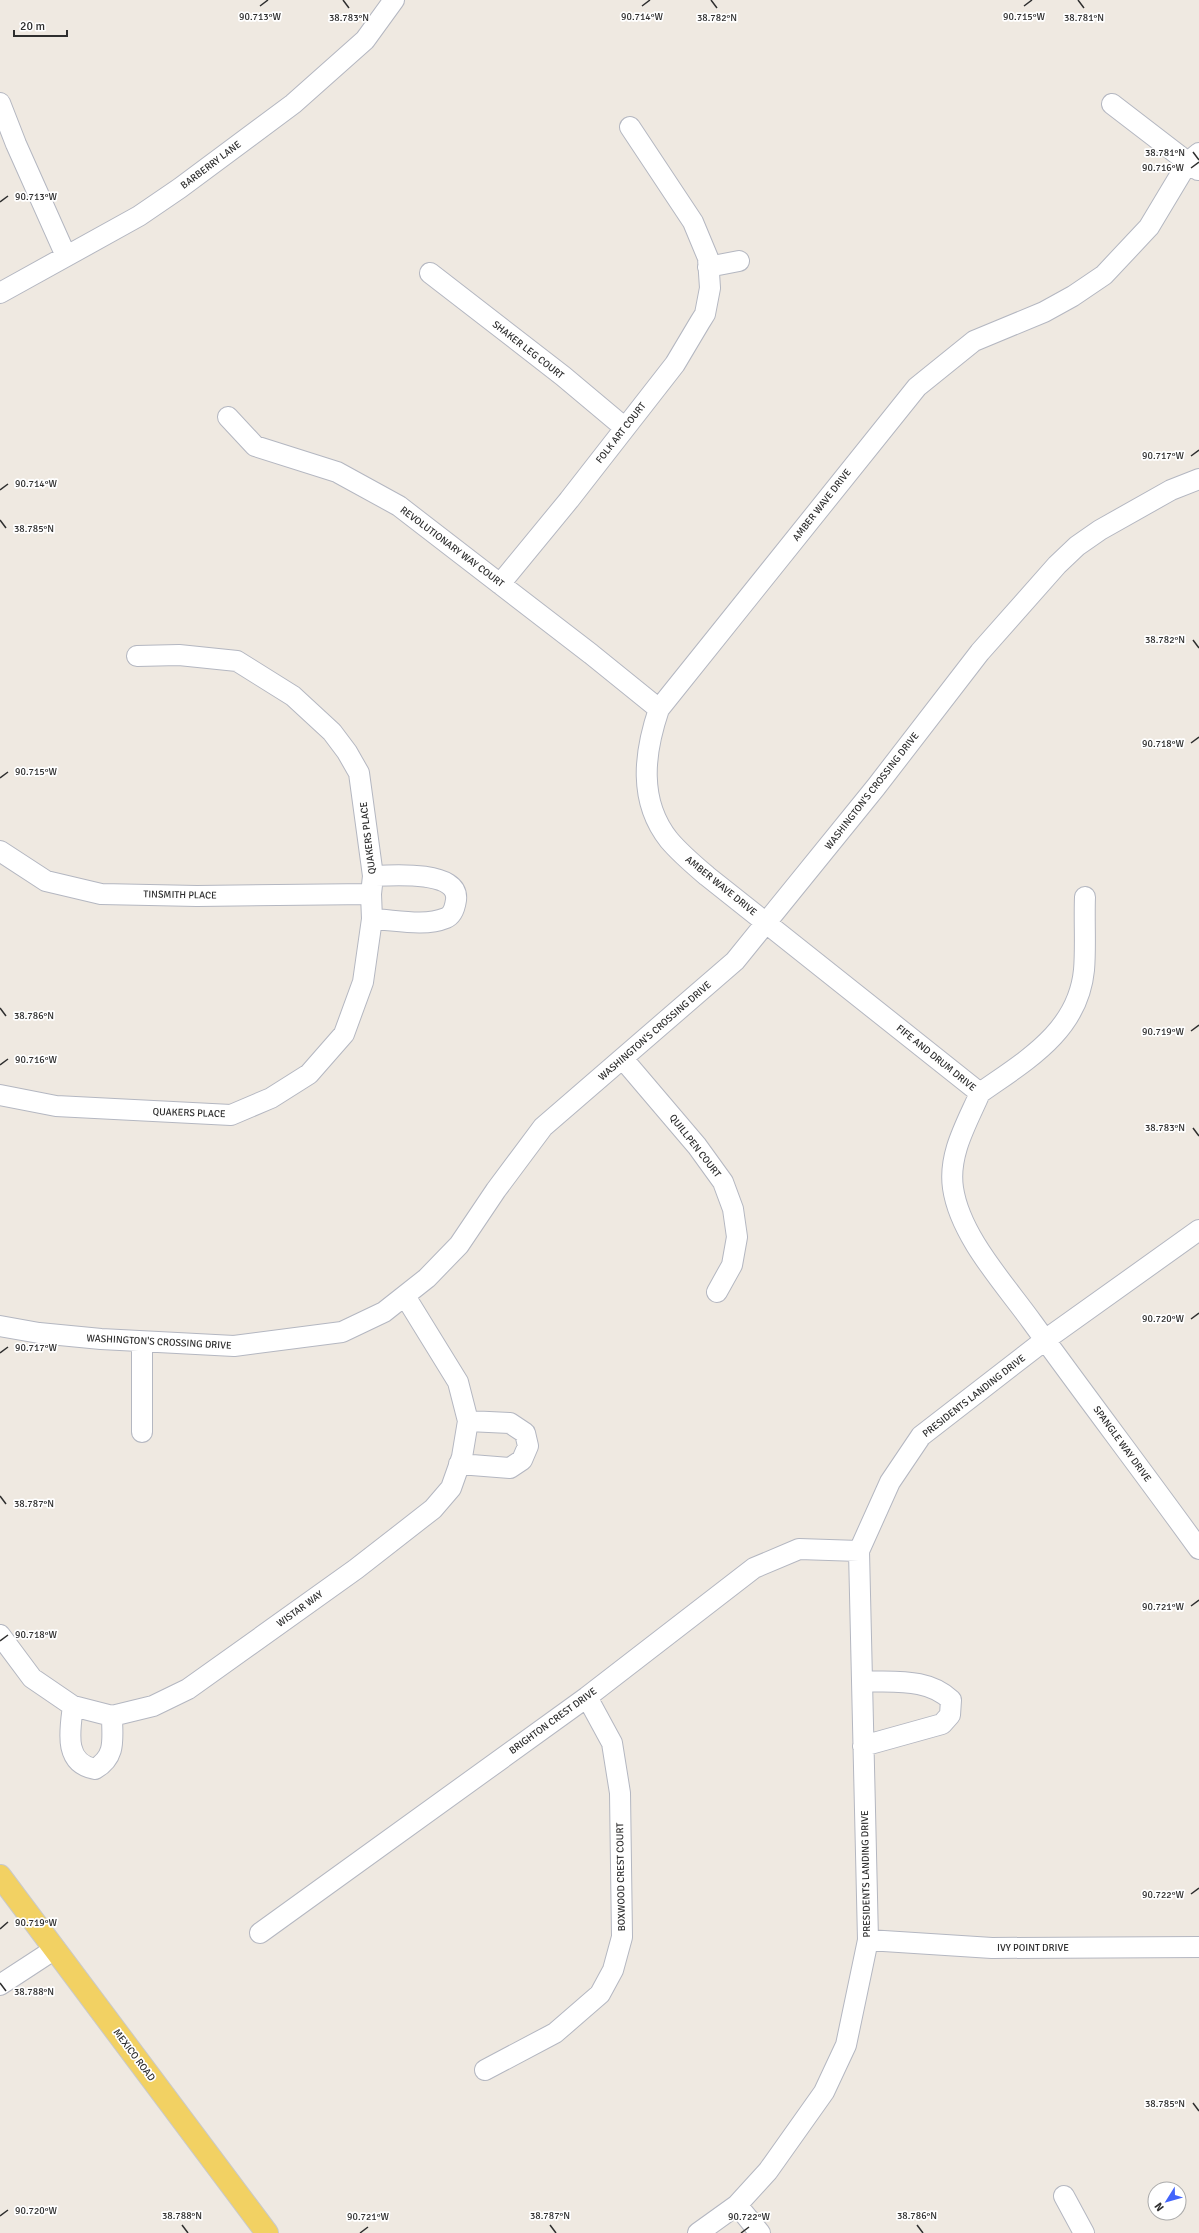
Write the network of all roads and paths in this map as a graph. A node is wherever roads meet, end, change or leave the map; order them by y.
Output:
1 (394, 0) edge
2 (0, 104) edge
3 (1112, 104) dead end
4 (630, 126) dead end
5 (1195, 162) edge
6 (66, 256) junction
7 (739, 261) dead end
8 (708, 267) junction
9 (430, 273) dead end
10 (0, 293) edge
11 (228, 417) dead end
12 (625, 428) junction
13 (1199, 479) edge
14 (500, 584) junction
15 (137, 656) dead end
16 (659, 709) junction
17 (0, 851) edge
18 (372, 885) junction
19 (1085, 898) dead end
20 (372, 919) junction
21 (767, 923) junction
22 (623, 1059) junction
23 (980, 1093) junction
24 (0, 1095) edge
25 (1199, 1230) edge
26 (717, 1292) dead end
27 (405, 1296) junction
28 (0, 1326) edge
29 (1045, 1340) junction
30 (142, 1342) junction
31 (468, 1421) junction
32 (142, 1432) dead end
33 (459, 1464) junction
34 (1199, 1549) edge
35 (859, 1552) junction
36 (0, 1634) edge
37 (862, 1681) junction
38 (587, 1697) junction
39 (73, 1706) junction
40 (112, 1716) junction
41 (863, 1746) junction
42 (0, 1876) edge
43 (260, 1933) dead end
44 (868, 1940) junction
45 (1199, 1947) edge
46 (55, 1949) junction
47 (0, 1985) edge
48 (485, 2070) dead end
49 (1064, 2196) dead end
50 (737, 2205) junction
51 (268, 2233) edge
52 (698, 2233) edge
53 (760, 2233) edge
54 (1084, 2233) edge

1 - 6 street, BARBERRY LANE
2 - 6 street
3 - 5 street
4 - 8 street, FOLK ART COURT
5 - 16 street, AMBER WAVE DRIVE
6 - 10 street, BARBERRY LANE
7 - 8 street
8 - 12 street, FOLK ART COURT
9 - 12 street, SHAKER LEG COURT
11 - 14 street, REVOLUTIONARY WAY COURT
12 - 14 street, FOLK ART COURT
13 - 21 street, WASHINGTON'S CROSSING DRIVE
14 - 16 street, REVOLUTIONARY WAY COURT
15 - 18 street, QUAKERS PLACE
16 - 21 street, AMBER WAVE DRIVE
17 - 18 street, TINSMITH PLACE
18 - 20 street, QUAKERS PLACE
18 - 20 street, TINSMITH PLACE
19 - 23 street
20 - 24 street, QUAKERS PLACE
21 - 22 street, WASHINGTON'S CROSSING DRIVE
21 - 23 street, FIFE AND DRUM DRIVE
22 - 26 street, QUILLPEN COURT
22 - 27 street, WASHINGTON'S CROSSING DRIVE
23 - 29 street, FIFE AND DRUM DRIVE
25 - 29 street, PRESIDENTS LANDING DRIVE
27 - 30 street, WASHINGTON'S CROSSING DRIVE
27 - 31 street, WISTAR WAY
28 - 30 street, WASHINGTON'S CROSSING DRIVE
29 - 34 street, SPANGLE WAY DRIVE
29 - 35 street, PRESIDENTS LANDING DRIVE
30 - 32 street
31 - 33 street, WISTAR WAY
31 - 33 street
33 - 40 street, WISTAR WAY
35 - 37 street, PRESIDENTS LANDING DRIVE
35 - 38 street, BRIGHTON CREST DRIVE
36 - 39 street, WISTAR WAY
37 - 41 street, PRESIDENTS LANDING DRIVE
37 - 41 street
38 - 43 street, BRIGHTON CREST DRIVE
38 - 48 street, BOXWOOD CREST COURT
39 - 40 street, WISTAR WAY
39 - 40 street
41 - 44 street, PRESIDENTS LANDING DRIVE
42 - 46 main road, MEXICO ROAD
44 - 45 street, IVY POINT DRIVE
44 - 50 street, PRESIDENTS LANDING DRIVE
46 - 47 street
46 - 51 main road, MEXICO ROAD
49 - 54 street
50 - 52 street, PRESIDENTS LANDING DRIVE
50 - 53 street

